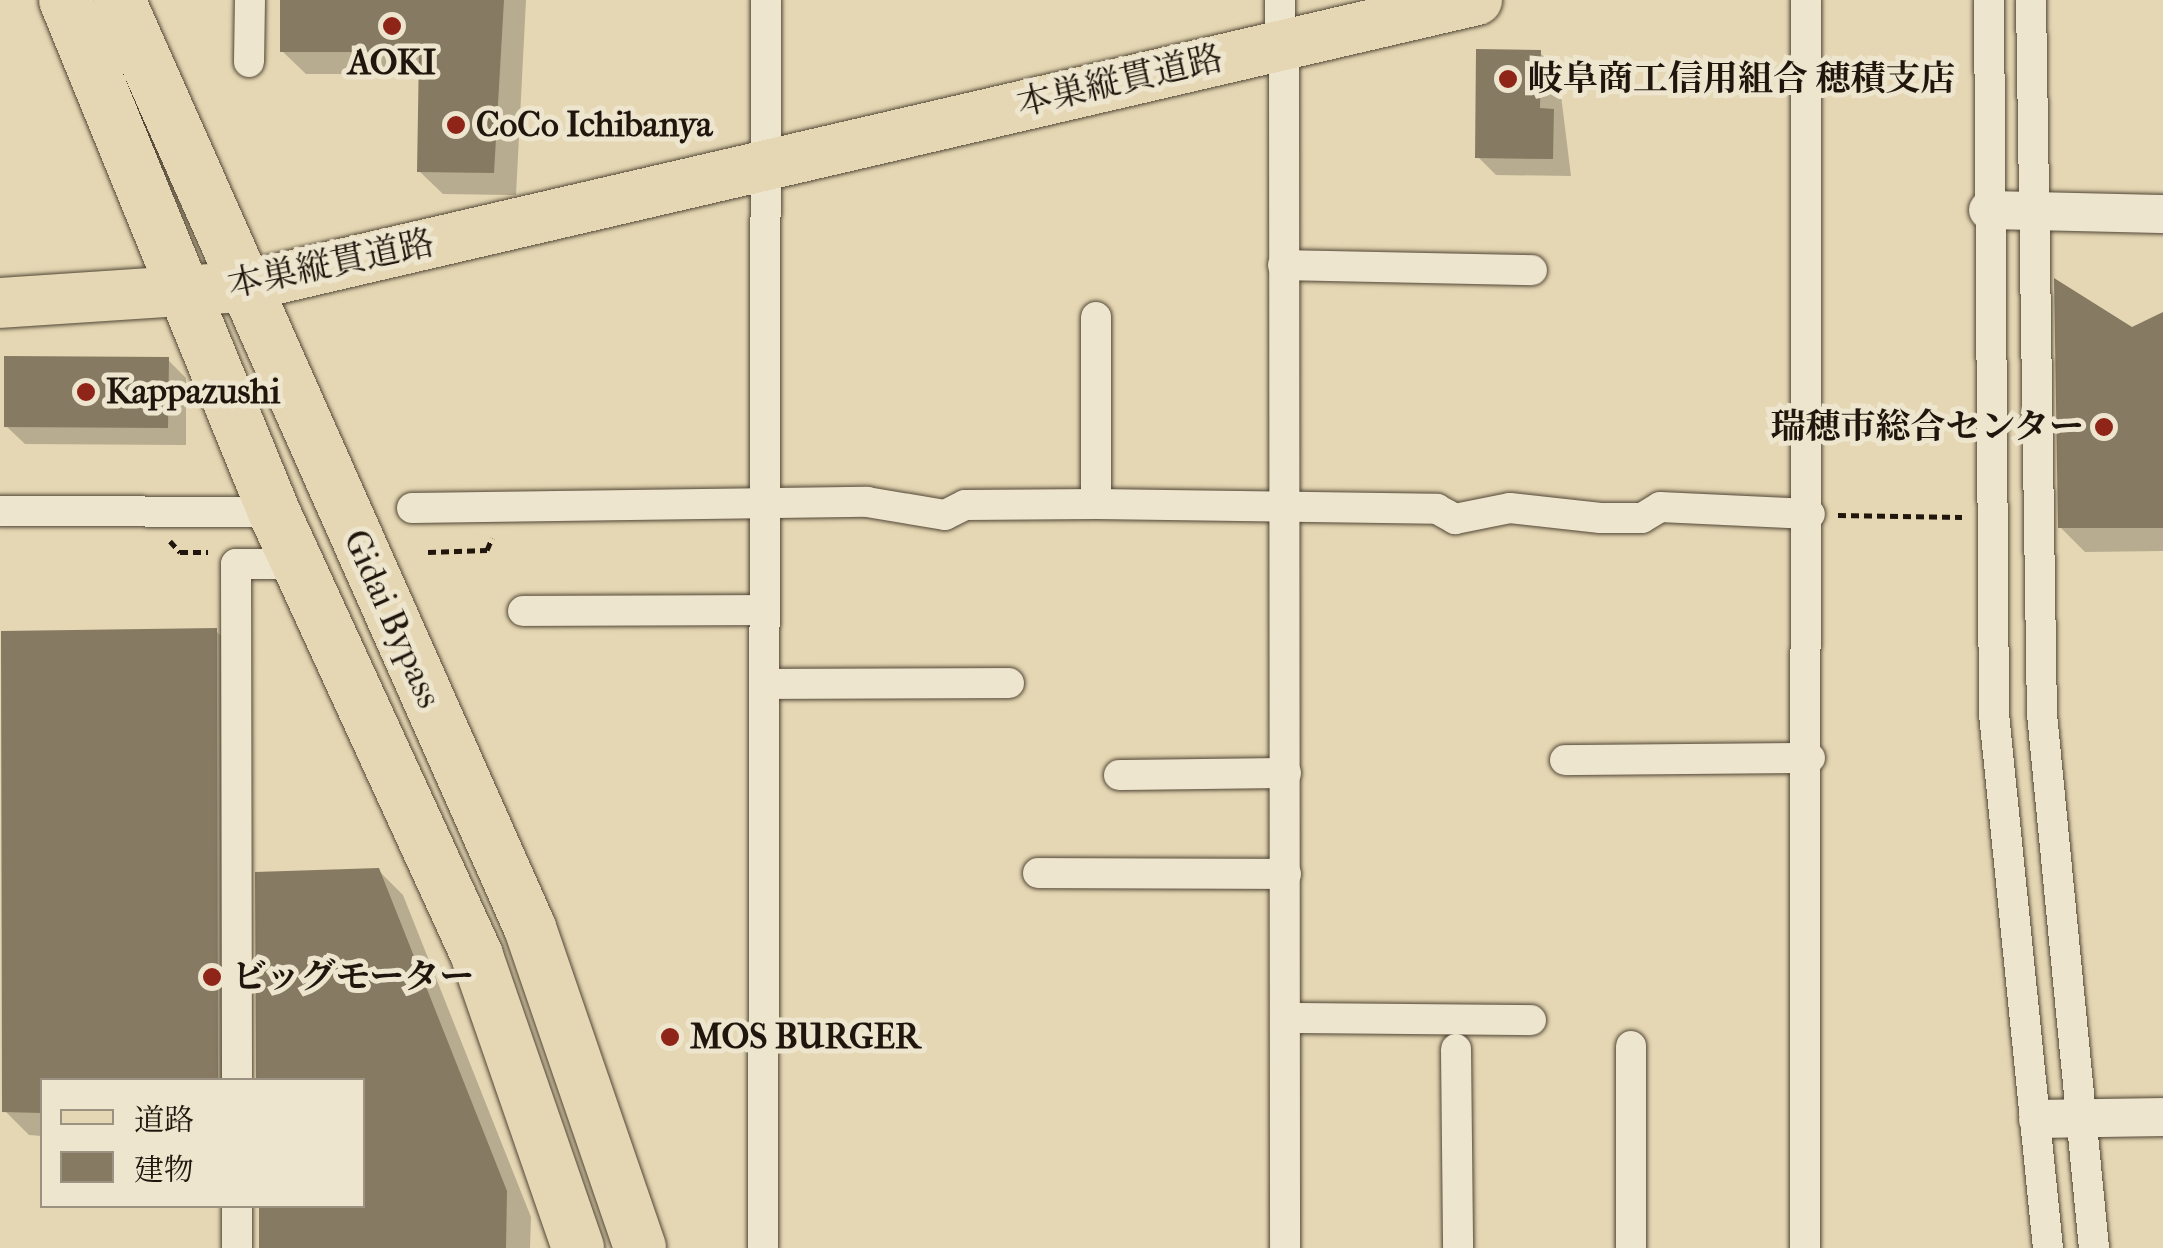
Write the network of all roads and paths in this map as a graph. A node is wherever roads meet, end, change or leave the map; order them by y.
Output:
1 (65, 0) edge
2 (120, 0) edge
3 (250, 0) edge
4 (766, 0) edge
5 (1344, 0) edge
6 (1478, 0) edge
7 (1806, 0) edge
8 (1989, 0) edge
9 (2031, 0) edge
10 (1281, 25) edge
11 (250, 62) dead end
12 (764, 150) junction
13 (1988, 210) junction
14 (2034, 212) junction
15 (2163, 214) edge
16 (1283, 265) junction
17 (1532, 270) dead end
18 (236, 273) junction
19 (180, 290) junction
20 (0, 303) edge
21 (1096, 317) dead end
22 (764, 503) junction
23 (1096, 504) junction
24 (1283, 506) junction
25 (506, 507) junction
26 (412, 508) dead end
27 (0, 512) edge
28 (274, 512) junction
29 (1810, 514) junction
30 (1990, 517) junction
31 (428, 552) dead end
32 (296, 564) junction
33 (764, 610) junction
34 (523, 611) dead end
35 (1009, 683) dead end
36 (765, 684) junction
37 (1810, 758) junction
38 (1565, 760) dead end
39 (1286, 773) junction
40 (1118, 775) dead end
41 (1038, 873) dead end
42 (1286, 874) junction
43 (1286, 1018) junction
44 (1531, 1020) dead end
45 (1631, 1046) dead end
46 (1456, 1049) dead end
47 (237, 1078) edge
48 (2163, 1117) edge
49 (2085, 1118) junction
50 (2038, 1120) junction
51 (237, 1208) edge
52 (237, 1248) edge
53 (578, 1248) edge
54 (640, 1248) edge
55 (763, 1248) edge
56 (1285, 1248) edge
57 (1458, 1248) edge
58 (1631, 1248) edge
59 (1805, 1248) edge
60 (2048, 1248) edge
61 (2094, 1248) edge

1 - 19 highway, Gidai Bypass
2 - 18 highway, Gidai Bypass
3 - 11 street
4 - 12 street
5 - 10 main road, 本巣縦貫道路
6 - 10 main road, 本巣縦貫道路
7 - 29 street
8 - 13 street
9 - 14 street
10 - 12 main road, 本巣縦貫道路
10 - 16 street
12 - 18 main road, 本巣縦貫道路
12 - 22 street
13 - 14 street
13 - 30 street
14 - 15 street
14 - 49 street
16 - 17 street
16 - 24 street
18 - 19 main road, 本巣縦貫道路
18 - 54 highway, Gidai Bypass
19 - 20 main road, 本巣縦貫道路
19 - 28 highway, Gidai Bypass
21 - 23 street
22 - 23 street
22 - 25 street
22 - 33 street
23 - 24 street
24 - 29 street
24 - 39 street
25 - 26 street
25 - 31 path
27 - 28 street
28 - 32 highway, Gidai Bypass
29 - 30 path
29 - 37 street
30 - 50 street
32 - 47 street
32 - 53 highway, Gidai Bypass
33 - 34 street
33 - 36 street
35 - 36 street
36 - 55 street
37 - 38 street
37 - 59 street
39 - 40 street
39 - 42 street
41 - 42 street
42 - 43 street
43 - 44 street
43 - 56 street
45 - 58 street
46 - 57 street
48 - 49 street
49 - 50 street
49 - 61 street
50 - 60 street
51 - 52 street

